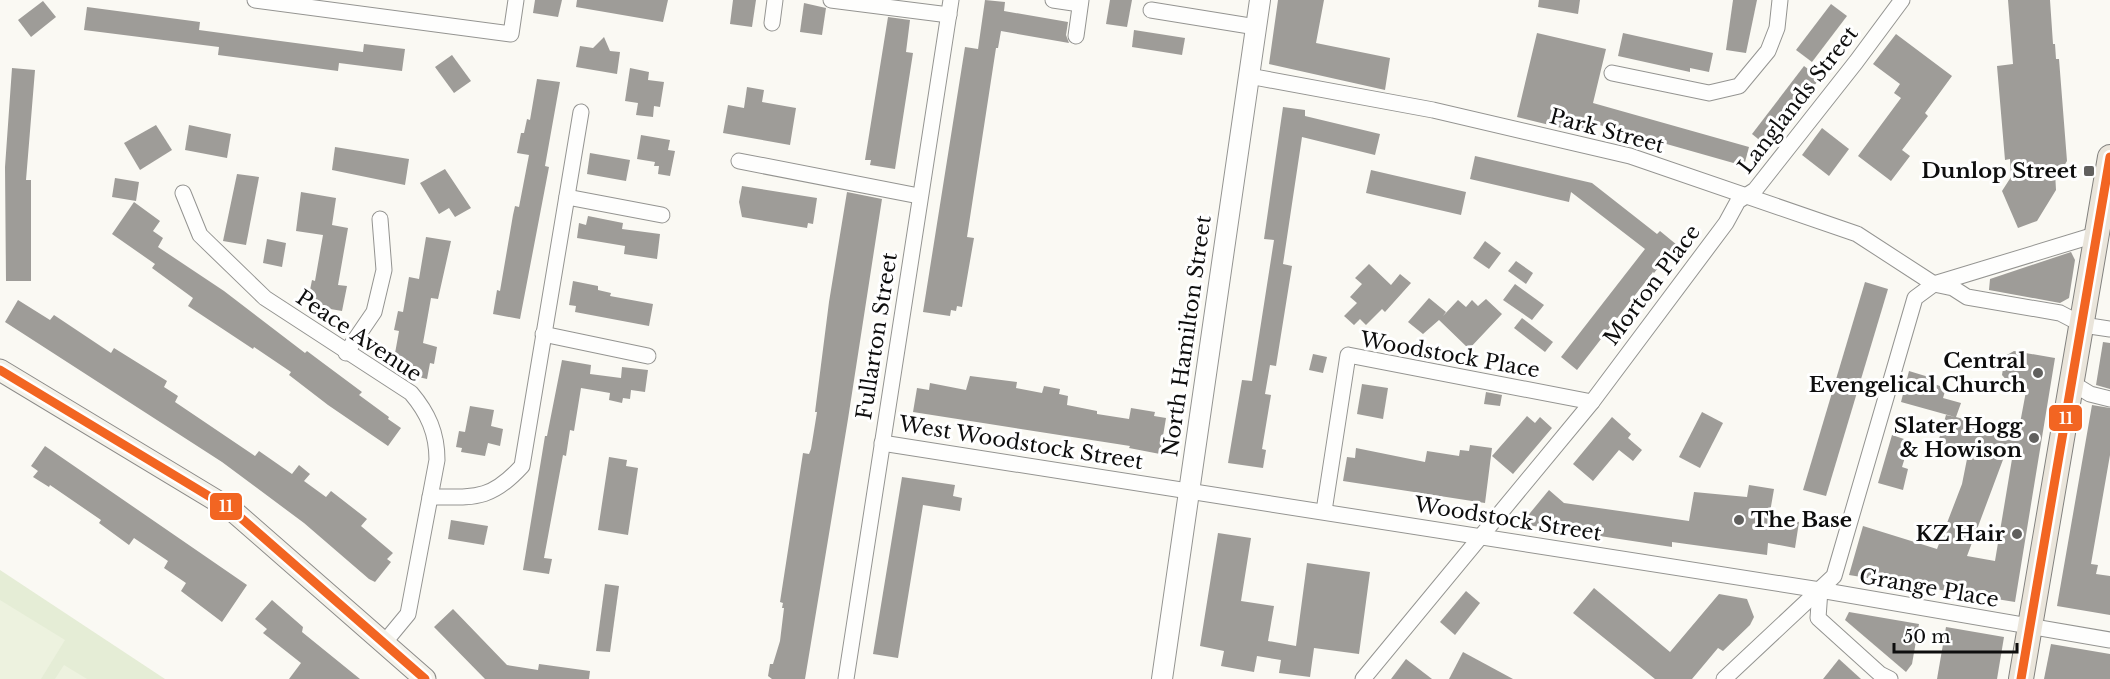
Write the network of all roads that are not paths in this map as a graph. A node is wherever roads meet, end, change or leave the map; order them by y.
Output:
1 (255, 0) edge
2 (516, 0) edge
3 (774, 0) edge
4 (831, 0) edge
5 (1053, 0) edge
6 (1260, 0) edge
7 (1780, 0) edge
8 (1902, 0) edge
9 (1081, 2) edge
10 (950, 7) edge
11 (1151, 10) dead end
12 (772, 23) dead end
13 (1256, 27) junction
14 (1076, 36) dead end
15 (1612, 73) dead end
16 (1249, 76) junction
17 (581, 112) dead end
18 (2110, 157) edge
19 (740, 161) dead end
20 (183, 193) dead end
21 (1747, 195) junction
22 (919, 196) junction
23 (567, 197) junction
24 (662, 215) dead end
25 (380, 219) dead end
26 (2103, 220) edge
27 (1934, 284) junction
28 (2083, 325) junction
29 (2110, 329) edge
30 (543, 334) junction
31 (346, 353) junction
32 (648, 356) dead end
33 (0, 370) edge
34 (2072, 384) junction
35 (2110, 399) edge
36 (1592, 402) junction
37 (882, 443) junction
38 (1190, 490) junction
39 (430, 497) junction
40 (1324, 511) junction
41 (1481, 536) junction
42 (1820, 590) junction
43 (2030, 627) junction
44 (2110, 640) edge
45 (384, 643) junction
46 (425, 679) edge
47 (846, 679) edge
48 (1162, 679) edge
49 (1363, 679) edge
50 (1724, 679) edge
51 (1890, 679) edge
52 (2021, 679) edge

1 - 2 street
3 - 12 street
4 - 10 street
5 - 9 street
6 - 13 street, North Hamilton Street
7 - 15 street
8 - 21 street, Langlands Street
9 - 14 street
10 - 22 street, Fullarton Street
11 - 13 street
13 - 16 street, North Hamilton Street
16 - 21 street, Park Street
16 - 38 street, North Hamilton Street
17 - 23 street
18 - 26 main road
19 - 22 street
20 - 31 street, Peace Avenue
21 - 27 street, Park Street
21 - 36 street, Morton Place
22 - 37 street, Fullarton Street
23 - 24 street
23 - 30 street
25 - 31 street
26 - 27 street
26 - 28 main road
27 - 28 street, Park Street
27 - 42 street
28 - 29 street, Park Street
28 - 34 main road
30 - 32 street
30 - 39 street
31 - 39 street, Peace Avenue
33 - 45 main road
34 - 35 street
34 - 43 main road
36 - 40 street, Woodstock Place
36 - 41 street, Morton Place
37 - 38 street, West Woodstock Street
37 - 47 street, Fullarton Street
38 - 40 street, Woodstock Street
38 - 48 street, North Hamilton Street
39 - 45 street, Peace Avenue
40 - 41 street, Woodstock Street
41 - 42 street, Woodstock Street
41 - 49 street, Morton Place
42 - 43 street, Grange Place
42 - 50 street
42 - 51 street
43 - 44 street, Grange Place
43 - 52 main road
45 - 46 main road

